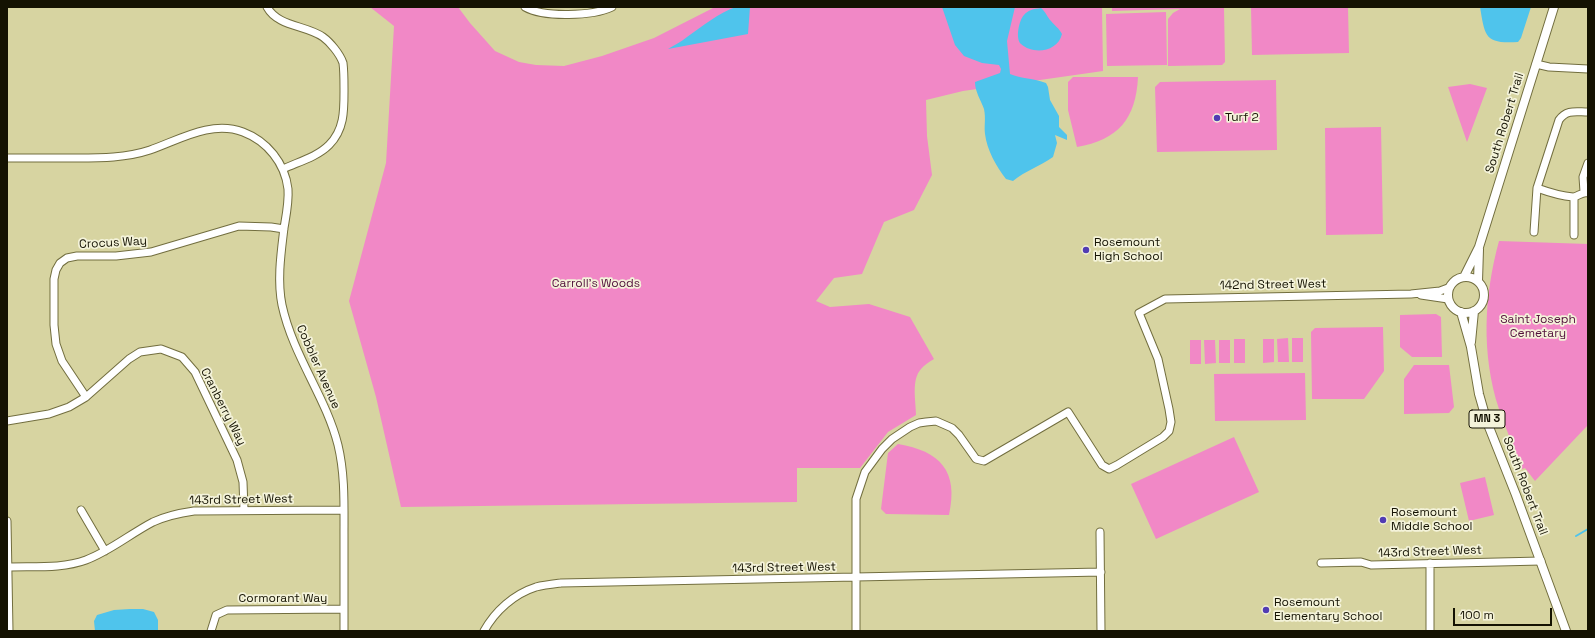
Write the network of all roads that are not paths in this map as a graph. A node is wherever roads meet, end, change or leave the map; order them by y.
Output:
1 (267, 7) edge
2 (526, 7) edge
3 (612, 7) edge
4 (1554, 7) edge
5 (1536, 64) junction
6 (1588, 70) edge
7 (1588, 112) edge
8 (7, 158) edge
9 (1588, 163) edge
10 (283, 169) junction
11 (1537, 188) junction
12 (1586, 192) edge
13 (1574, 197) junction
14 (284, 229) junction
15 (1534, 232) dead end
16 (1574, 235) dead end
17 (1479, 247) junction
18 (1464, 277) junction
19 (1478, 281) junction
20 (1448, 288) junction
21 (1411, 294) junction
22 (1448, 299) junction
23 (1474, 311) junction
24 (1461, 312) junction
25 (1471, 347) junction
26 (86, 397) junction
27 (7, 420) edge
28 (81, 510) dead end
29 (244, 510) junction
30 (344, 510) junction
31 (7, 521) edge
32 (1100, 532) dead end
33 (105, 551) junction
34 (1541, 560) junction
35 (1321, 563) dead end
36 (1430, 564) junction
37 (8, 567) edge
38 (1101, 572) junction
39 (856, 578) junction
40 (344, 610) junction
41 (9, 631) edge
42 (211, 631) edge
43 (344, 631) edge
44 (484, 631) edge
45 (856, 631) edge
46 (1101, 631) edge
47 (1430, 631) edge
48 (1566, 631) edge

1 - 10 street
2 - 3 street
4 - 5 main road, South Robert Trail
5 - 6 street
5 - 17 main road, South Robert Trail
7 - 11 street
8 - 10 street, Cobbler Avenue
9 - 12 street
10 - 14 street, Cobbler Avenue
11 - 13 street
11 - 15 street
12 - 13 street
13 - 16 street
14 - 26 street, Crocus Way
14 - 30 street, Cobbler Avenue
17 - 18 main road
17 - 19 main road
18 - 19 main road
18 - 20 main road
19 - 23 main road
20 - 21 street
20 - 22 main road
21 - 22 street
21 - 39 street, 142nd Street West
22 - 24 main road
23 - 24 main road
23 - 25 main road
24 - 25 main road
25 - 34 main road, South Robert Trail / MN 3
26 - 27 street, Cranberry Way
26 - 29 street, Cranberry Way
28 - 33 street
29 - 30 street, 143rd Street West
29 - 33 street, 143rd Street West
30 - 40 street, Cobbler Avenue
31 - 37 street
32 - 38 street
33 - 37 street, 143rd Street West
34 - 36 street, 143rd Street West
34 - 48 main road, South Robert Trail / MN 3
35 - 36 street, 143rd Street West
36 - 47 street
37 - 41 street
38 - 39 street, 143rd Street West
38 - 46 street
39 - 44 street, 143rd Street West
39 - 45 street
40 - 42 street, Cormorant Way
40 - 43 street, Cobbler Avenue

